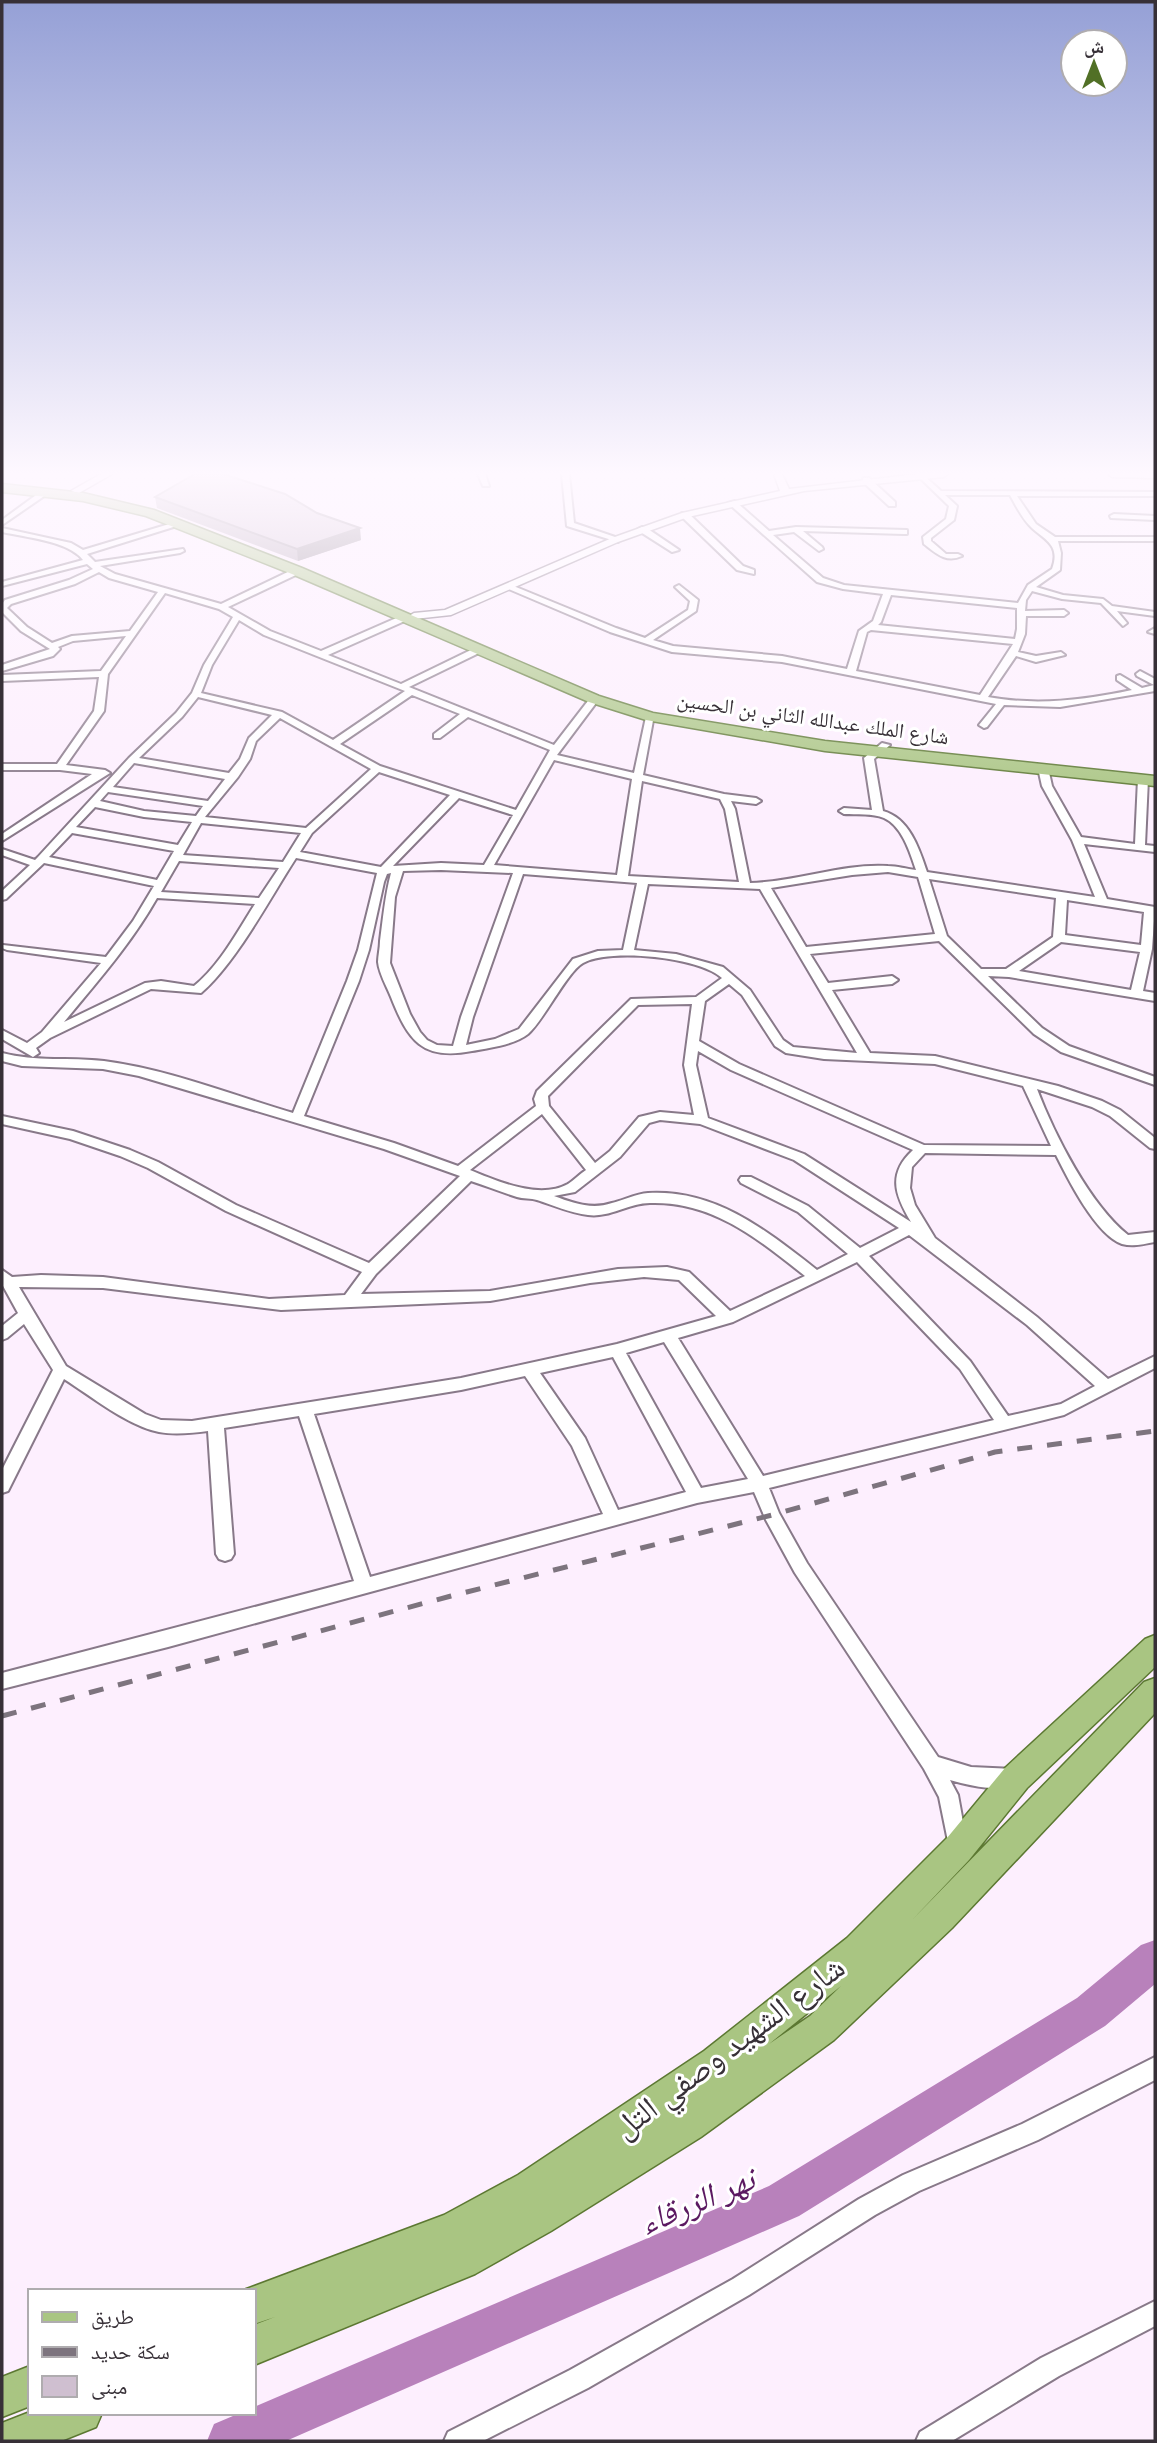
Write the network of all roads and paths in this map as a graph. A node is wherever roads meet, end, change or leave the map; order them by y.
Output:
1 (53, 588) edge
2 (160, 588) edge
3 (262, 588) edge
4 (345, 588) edge
5 (346, 588) edge
6 (506, 588) edge
7 (510, 588) edge
8 (680, 588) edge
9 (854, 588) edge
10 (164, 589) junction
11 (1030, 589) joint
12 (353, 591) junction
13 (888, 591) junction
14 (222, 607) junction
15 (2, 608) edge
16 (1111, 608) junction
17 (1022, 610) junction
18 (447, 612) junction
19 (1064, 613) dead end
20 (1155, 614) edge
21 (237, 617) junction
22 (409, 617) junction
23 (1123, 623) dead end
24 (439, 626) junction
25 (870, 627) junction
26 (135, 633) junction
27 (646, 641) junction
28 (1018, 642) junction
29 (51, 646) junction
30 (478, 650) junction
31 (1013, 653) junction
32 (320, 654) junction
33 (1061, 655) dead end
34 (2, 668) edge
35 (851, 671) junction
36 (104, 674) junction
37 (1140, 674) dead end
38 (2, 678) edge
39 (1120, 678) dead end
40 (1155, 683) edge
41 (1155, 688) edge
42 (406, 690) junction
43 (1140, 691) junction
44 (196, 694) junction
45 (594, 699) junction
46 (982, 699) junction
47 (1002, 702) junction
48 (279, 714) junction
49 (465, 715) junction
50 (651, 717) junction
51 (984, 725) dead end
52 (437, 736) dead end
53 (332, 745) junction
54 (882, 748) junction
55 (554, 753) junction
56 (132, 760) junction
57 (60, 767) junction
58 (377, 768) junction
59 (1043, 768) junction
60 (4, 770) edge
61 (101, 773) junction
62 (638, 775) junction
63 (117, 776) junction
64 (233, 777) junction
65 (1151, 778) edge
66 (107, 789) junction
67 (458, 793) junction
68 (724, 797) junction
69 (756, 801) dead end
70 (93, 803) junction
71 (209, 804) junction
72 (844, 811) dead end
73 (516, 813) junction
74 (877, 813) junction
75 (198, 820) junction
76 (68, 829) junction
77 (307, 831) junction
78 (2, 838) edge
79 (1077, 840) junction
80 (1140, 847) junction
81 (1155, 849) edge
82 (2, 852) edge
83 (178, 854) junction
84 (292, 854) junction
85 (39, 861) junction
86 (284, 865) junction
87 (487, 868) junction
88 (398, 869) junction
89 (383, 871) junction
90 (519, 871) junction
91 (921, 874) junction
92 (622, 878) junction
93 (643, 881) junction
94 (745, 886) junction
95 (764, 886) junction
96 (158, 889) junction
97 (1062, 895) junction
98 (2, 897) edge
99 (261, 901) junction
100 (1102, 901) junction
101 (1153, 910) edge
102 (942, 937) junction
103 (1059, 938) junction
104 (7, 947) dead end
105 (1146, 949) junction
106 (804, 951) junction
107 (628, 953) junction
108 (109, 961) junction
109 (978, 972) junction
110 (1009, 973) junction
111 (729, 978) junction
112 (892, 980) dead end
113 (825, 988) junction
114 (1136, 994) junction
115 (1155, 997) edge
116 (699, 1000) junction
117 (2, 1034) edge
118 (46, 1035) junction
119 (694, 1043) junction
120 (28, 1048) junction
121 (458, 1050) junction
122 (2, 1057) edge
123 (866, 1057) junction
124 (36, 1061) junction
125 (1155, 1078) edge
126 (1028, 1083) junction
127 (543, 1107) junction
128 (297, 1118) junction
129 (2, 1119) edge
130 (702, 1120) junction
131 (1155, 1145) edge
132 (922, 1149) junction
133 (1060, 1151) junction
134 (594, 1171) junction
135 (466, 1172) junction
136 (746, 1180) dead end
137 (535, 1195) junction
138 (909, 1229) junction
139 (1155, 1237) edge
140 (931, 1242) junction
141 (860, 1256) junction
142 (371, 1270) junction
143 (816, 1277) junction
144 (6, 1279) edge
145 (349, 1300) junction
146 (26, 1314) junction
147 (728, 1318) junction
148 (2, 1334) edge
149 (668, 1335) junction
150 (617, 1350) junction
151 (1155, 1362) edge
152 (528, 1368) junction
153 (61, 1370) junction
154 (1107, 1387) junction
155 (305, 1409) junction
156 (216, 1424) junction
157 (1005, 1424) junction
158 (759, 1484) junction
159 (2, 1486) edge
160 (697, 1496) junction
161 (614, 1519) junction
162 (225, 1554) dead end
163 (364, 1586) junction
164 (1155, 1648) edge
165 (2, 1681) edge
166 (1105, 1692) junction
167 (1144, 1704) edge
168 (931, 1763) junction
169 (1016, 1778) junction
170 (958, 1849) junction
171 (798, 2001) junction
172 (822, 2028) junction
173 (1155, 2068) edge
174 (256, 2304) edge
175 (1155, 2313) edge
176 (256, 2344) edge
177 (28, 2387) edge
178 (2, 2397) edge
179 (77, 2415) edge
180 (8, 2441) edge
181 (457, 2441) edge
182 (929, 2441) edge

1 - 15 street
2 - 10 street
3 - 14 street
4 - 12 main road, شارع الملك عبدالله الثاني بن الحسين
5 - 12 main road, شارع الملك عبدالله الثاني بن الحسين
6 - 18 street
7 - 27 street
8 - 27 street
9 - 13 street
10 - 14 street
10 - 26 street
11 - 16 street
11 - 17 street
12 - 22 main road, شارع الملك عبدالله الثاني بن الحسين
13 - 17 street
13 - 25 street
14 - 21 street
15 - 29 street
16 - 20 street
16 - 23 street
17 - 19 street
17 - 28 street
18 - 22 street
18 - 24 street
21 - 32 street
21 - 44 street
22 - 24 main road, شارع الملك عبدالله الثاني بن الحسين
22 - 30 main road, شارع الملك عبدالله الثاني بن الحسين
22 - 32 street
24 - 54 main road, شارع الملك عبدالله الثاني بن الحسين
25 - 28 street
25 - 35 street
26 - 29 street
26 - 36 street
27 - 35 street
28 - 31 street
29 - 34 street
30 - 42 street
30 - 45 main road, شارع الملك عبدالله الثاني بن الحسين
31 - 33 street
31 - 46 street
32 - 42 street
35 - 46 street
36 - 38 street
36 - 57 street
37 - 40 street
39 - 43 street
41 - 43 street
42 - 49 street
42 - 53 street
43 - 47 street
44 - 48 street
44 - 56 street
45 - 50 main road, شارع الملك عبدالله الثاني بن الحسين
45 - 55 street
46 - 47 street
47 - 51 street
48 - 53 street
48 - 64 street
49 - 52 street
49 - 55 street
50 - 54 main road, شارع الملك عبدالله الثاني بن الحسين
50 - 62 street
53 - 58 street
54 - 59 main road, شارع الملك عبدالله الثاني بن الحسين
54 - 65 main road, شارع الملك عبدالله الثاني بن الحسين
54 - 74 street
55 - 62 street
55 - 73 street
56 - 63 street
56 - 64 street
57 - 60 street
57 - 61 street
58 - 67 street
58 - 77 street
59 - 65 main road, شارع الملك عبدالله الثاني بن الحسين
59 - 79 street
61 - 63 street
61 - 78 street
62 - 68 street
62 - 92 street
63 - 66 street
64 - 71 street
65 - 80 street
66 - 70 street
66 - 71 street
67 - 73 street
67 - 89 street
68 - 69 street
68 - 94 street
70 - 75 street
70 - 76 street
71 - 75 street
72 - 74 street
73 - 87 street
74 - 91 street
75 - 77 street
75 - 83 street
76 - 83 street
76 - 85 street
77 - 84 street
79 - 80 street
79 - 100 street
80 - 81 street
82 - 85 street
83 - 86 street
83 - 96 street
84 - 86 street
84 - 89 street
85 - 96 street
85 - 98 street
86 - 99 street
87 - 88 street
87 - 90 street
88 - 89 street
88 - 121 street
89 - 128 street
90 - 92 street
90 - 121 street
91 - 95 street
91 - 97 street
91 - 102 street
92 - 93 street
93 - 94 street
93 - 107 street
94 - 95 street
95 - 106 street
96 - 99 street
96 - 108 street
97 - 100 street
97 - 103 street
99 - 118 street
100 - 101 street
101 - 105 street
102 - 106 street
102 - 109 street
103 - 105 street
103 - 110 street
104 - 108 street
105 - 114 street
106 - 113 street
107 - 111 street
107 - 121 street
108 - 118 street
109 - 110 street
109 - 125 street
110 - 114 street
111 - 116 street
111 - 123 street
112 - 113 street
113 - 123 street
114 - 115 street
116 - 119 street
116 - 127 street
117 - 120 street
118 - 120 street
119 - 130 street
119 - 132 street
120 - 124 street
122 - 124 street
123 - 126 street
124 - 128 street
126 - 131 street
126 - 133 street
127 - 134 street
127 - 135 street
128 - 135 street
129 - 142 street
130 - 134 street
130 - 138 street
132 - 133 street
132 - 140 street
133 - 139 street
134 - 137 street
135 - 137 street
135 - 142 street
136 - 141 street
137 - 143 street
138 - 140 street
138 - 141 street
140 - 154 street
141 - 143 street
141 - 157 street
142 - 145 street
143 - 147 street
144 - 145 street
144 - 146 street
145 - 147 street
146 - 148 street
146 - 153 street
147 - 149 street
149 - 150 street
149 - 158 street
150 - 152 street
150 - 160 street
151 - 154 street
152 - 155 street
152 - 161 street
153 - 156 street
153 - 159 street
154 - 157 street
155 - 156 street
155 - 163 street
156 - 162 street
157 - 158 street
158 - 160 street
158 - 168 street
160 - 161 street
161 - 163 street
163 - 165 street
164 - 166 main road, شارع الشهيد وصفي التل
166 - 167 main road
166 - 169 main road, شارع الشهيد وصفي التل
167 - 172 main road, شارع الشهيد وصفي التل
168 - 169 street
168 - 170 street
169 - 170 main road, شارع الشهيد وصفي التل
170 - 171 main road, شارع الشهيد وصفي التل
171 - 172 main road
171 - 174 main road, شارع الشهيد وصفي التل
172 - 176 main road, شارع الشهيد وصفي التل
173 - 181 street
175 - 182 street
177 - 178 main road
179 - 180 main road

